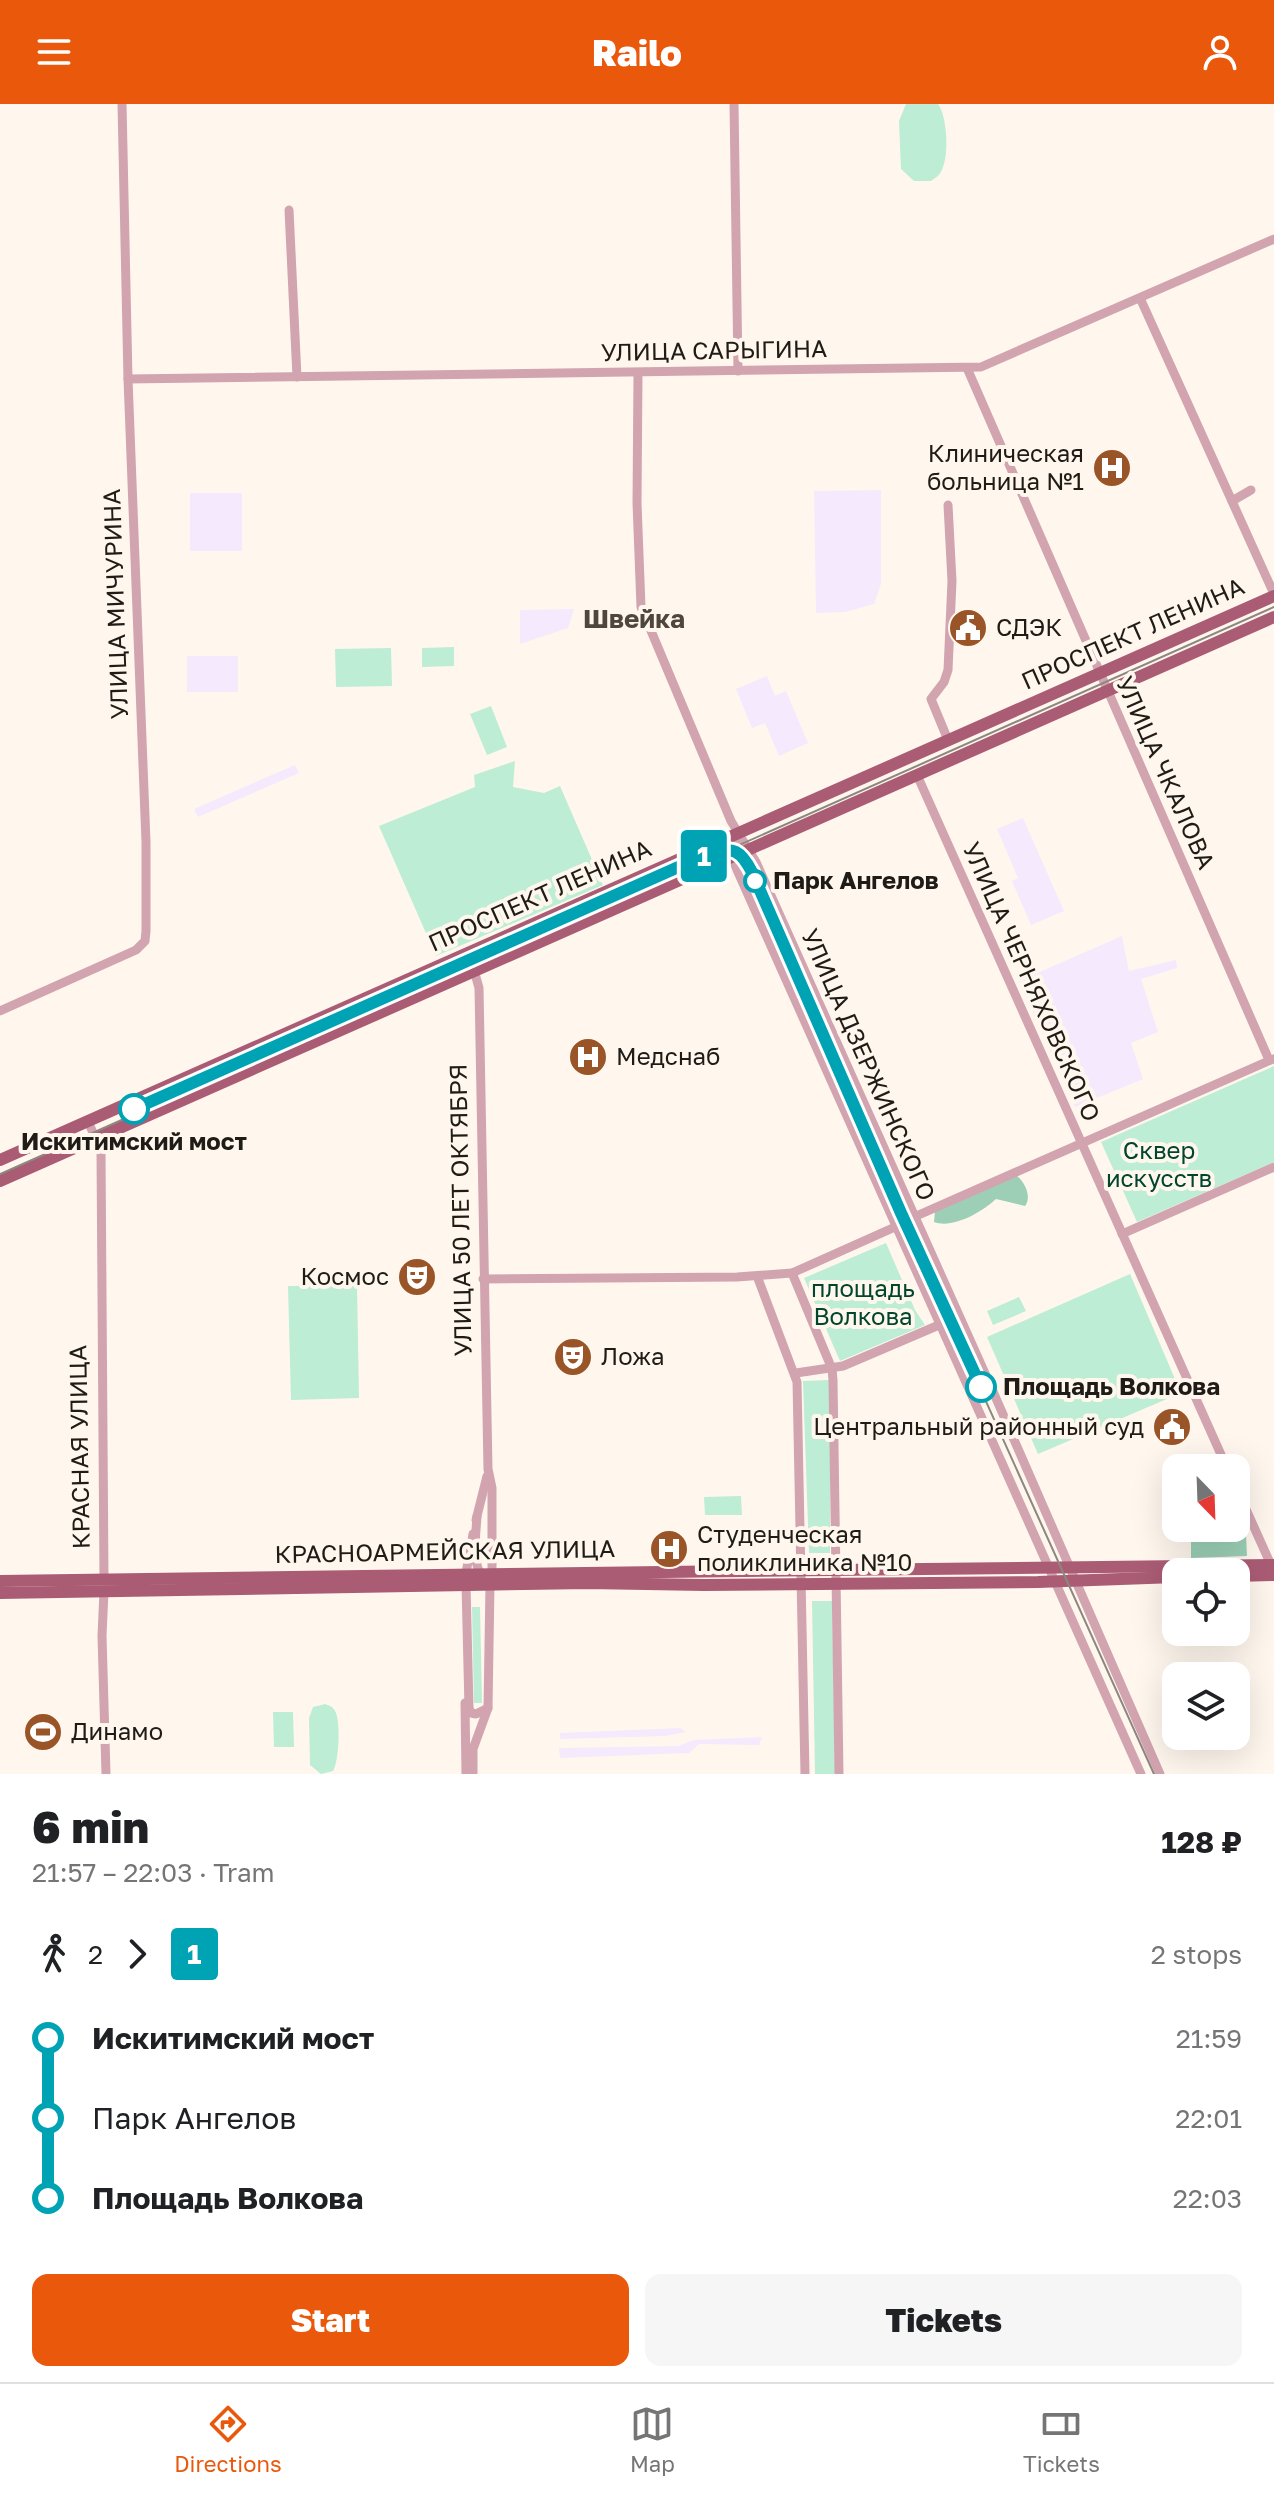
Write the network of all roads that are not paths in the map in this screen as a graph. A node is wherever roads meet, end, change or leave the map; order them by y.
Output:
1 (122, 104) edge
2 (734, 104) edge
3 (289, 210) dead end
4 (1274, 239) edge
5 (1140, 298) junction
6 (967, 368) junction
7 (738, 371) junction
8 (638, 373) junction
9 (297, 377) junction
10 (128, 379) junction
11 (1251, 490) dead end
12 (1232, 501) junction
13 (948, 505) dead end
14 (1274, 595) edge
15 (1274, 617) edge
16 (1099, 673) junction
17 (1107, 691) junction
18 (948, 740) junction
19 (917, 775) junction
20 (737, 833) junction
21 (750, 849) junction
22 (732, 857) junction
23 (469, 952) junction
24 (475, 970) junction
25 (0, 1011) edge
26 (1271, 1059) edge
27 (88, 1121) junction
28 (96, 1138) junction
29 (1081, 1143) junction
30 (0, 1160) edge
31 (1274, 1167) edge
32 (0, 1181) edge
33 (914, 1217) junction
34 (895, 1227) junction
35 (1122, 1234) junction
36 (792, 1273) junction
37 (757, 1276) junction
38 (483, 1279) junction
39 (939, 1325) junction
40 (832, 1369) junction
41 (796, 1373) junction
42 (1221, 1454) edge
43 (488, 1469) junction
44 (1250, 1518) edge
45 (1273, 1568) edge
46 (1250, 1573) edge
47 (1072, 1574) junction
48 (1051, 1575) junction
49 (479, 1577) junction
50 (803, 1577) junction
51 (836, 1577) junction
52 (1162, 1577) edge
53 (0, 1581) edge
54 (104, 1585) junction
55 (0, 1593) edge
56 (467, 1684) junction
57 (488, 1708) junction
58 (106, 1774) edge
59 (466, 1774) edge
60 (473, 1774) edge
61 (805, 1774) edge
62 (839, 1774) edge
63 (1141, 1774) edge
64 (1160, 1774) edge

1 - 10 street, УЛИЦА МИЧУРИНА
2 - 7 street
3 - 9 street
4 - 5 street, УЛИЦА САРЫГИНА
5 - 6 street, УЛИЦА САРЫГИНА
5 - 12 street
6 - 7 street, УЛИЦА САРЫГИНА
6 - 16 street, УЛИЦА ЧКАЛОВА
7 - 8 street, УЛИЦА САРЫГИНА
8 - 9 street, УЛИЦА САРЫГИНА
8 - 20 street, УЛИЦА ДЗЕРЖИНСКОГО
9 - 10 street, УЛИЦА САРЫГИНА
10 - 25 street, УЛИЦА МИЧУРИНА
11 - 12 street
12 - 14 street
13 - 18 street
14 - 16 main road, ПРОСПЕКТ ЛЕНИНА
15 - 17 main road, ПРОСПЕКТ ЛЕНИНА
16 - 17 street, УЛИЦА ЧКАЛОВА
16 - 18 main road, ПРОСПЕКТ ЛЕНИНА
17 - 19 main road, ПРОСПЕКТ ЛЕНИНА
17 - 26 street, УЛИЦА ЧКАЛОВА
18 - 20 main road, ПРОСПЕКТ ЛЕНИНА
19 - 21 main road, ПРОСПЕКТ ЛЕНИНА
19 - 29 street, УЛИЦА ЧЕРНЯХОВСКОГО
20 - 21 street, УЛИЦА ДЗЕРЖИНСКОГО
20 - 22 street
20 - 23 main road, ПРОСПЕКТ ЛЕНИНА
21 - 22 main road, ПРОСПЕКТ ЛЕНИНА
21 - 33 street, УЛИЦА ДЗЕРЖИНСКОГО
22 - 24 main road, ПРОСПЕКТ ЛЕНИНА
22 - 34 street, УЛИЦА ДЗЕРЖИНСКОГО
23 - 24 street, УЛИЦА 50 ЛЕТ ОКТЯБРЯ
23 - 27 main road, ПРОСПЕКТ ЛЕНИНА
24 - 28 main road, ПРОСПЕКТ ЛЕНИНА
24 - 38 street, УЛИЦА 50 ЛЕТ ОКТЯБРЯ
26 - 29 street
27 - 28 street, КРАСНАЯ УЛИЦА
27 - 30 main road, ПРОСПЕКТ ЛЕНИНА
28 - 32 main road, ПРОСПЕКТ ЛЕНИНА
28 - 54 street, КРАСНАЯ УЛИЦА
29 - 33 street
29 - 35 street, УЛИЦА ЧЕРНЯХОВСКОГО
31 - 35 street
33 - 47 street, УЛИЦА ДЗЕРЖИНСКОГО
34 - 36 street
34 - 39 street, УЛИЦА ДЗЕРЖИНСКОГО
35 - 42 street, УЛИЦА ЧЕРНЯХОВСКОГО
36 - 37 street
36 - 40 street
37 - 38 street
37 - 41 street
38 - 43 street, УЛИЦА 50 ЛЕТ ОКТЯБРЯ
39 - 40 street
39 - 48 street, УЛИЦА ДЗЕРЖИНСКОГО
40 - 41 street
40 - 51 street
41 - 50 street
43 - 49 street, УЛИЦА 50 ЛЕТ ОКТЯБРЯ
43 - 49 street, УЛИЦА 50 ЛЕТ ОКТЯБРЯ
44 - 45 street
45 - 46 main road
45 - 47 main road, КРАСНОАРМЕЙСКАЯ УЛИЦА
47 - 48 main road, КРАСНОАРМЕЙСКАЯ УЛИЦА
47 - 52 main road, КРАСНОАРМЕЙСКАЯ УЛИЦА
47 - 64 street, УЛИЦА ДЗЕРЖИНСКОГО
48 - 51 main road, КРАСНОАРМЕЙСКАЯ УЛИЦА
48 - 63 street, УЛИЦА ДЗЕРЖИНСКОГО
49 - 50 main road, КРАСНОАРМЕЙСКАЯ УЛИЦА
49 - 54 main road, КРАСНОАРМЕЙСКАЯ УЛИЦА
49 - 56 street, УЛИЦА 50 ЛЕТ ОКТЯБРЯ
49 - 57 street, УЛИЦА 50 ЛЕТ ОКТЯБРЯ
50 - 51 main road, КРАСНОАРМЕЙСКАЯ УЛИЦА
50 - 61 street
51 - 62 street
53 - 54 main road, КРАСНОАРМЕЙСКАЯ УЛИЦА
54 - 55 main road, КРАСНОАРМЕЙСКАЯ УЛИЦА
54 - 58 street, КРАСНАЯ УЛИЦА
56 - 57 street, УЛИЦА 50 ЛЕТ ОКТЯБРЯ
56 - 59 street, УЛИЦА 50 ЛЕТ ОКТЯБРЯ
57 - 60 street, УЛИЦА 50 ЛЕТ ОКТЯБРЯ

